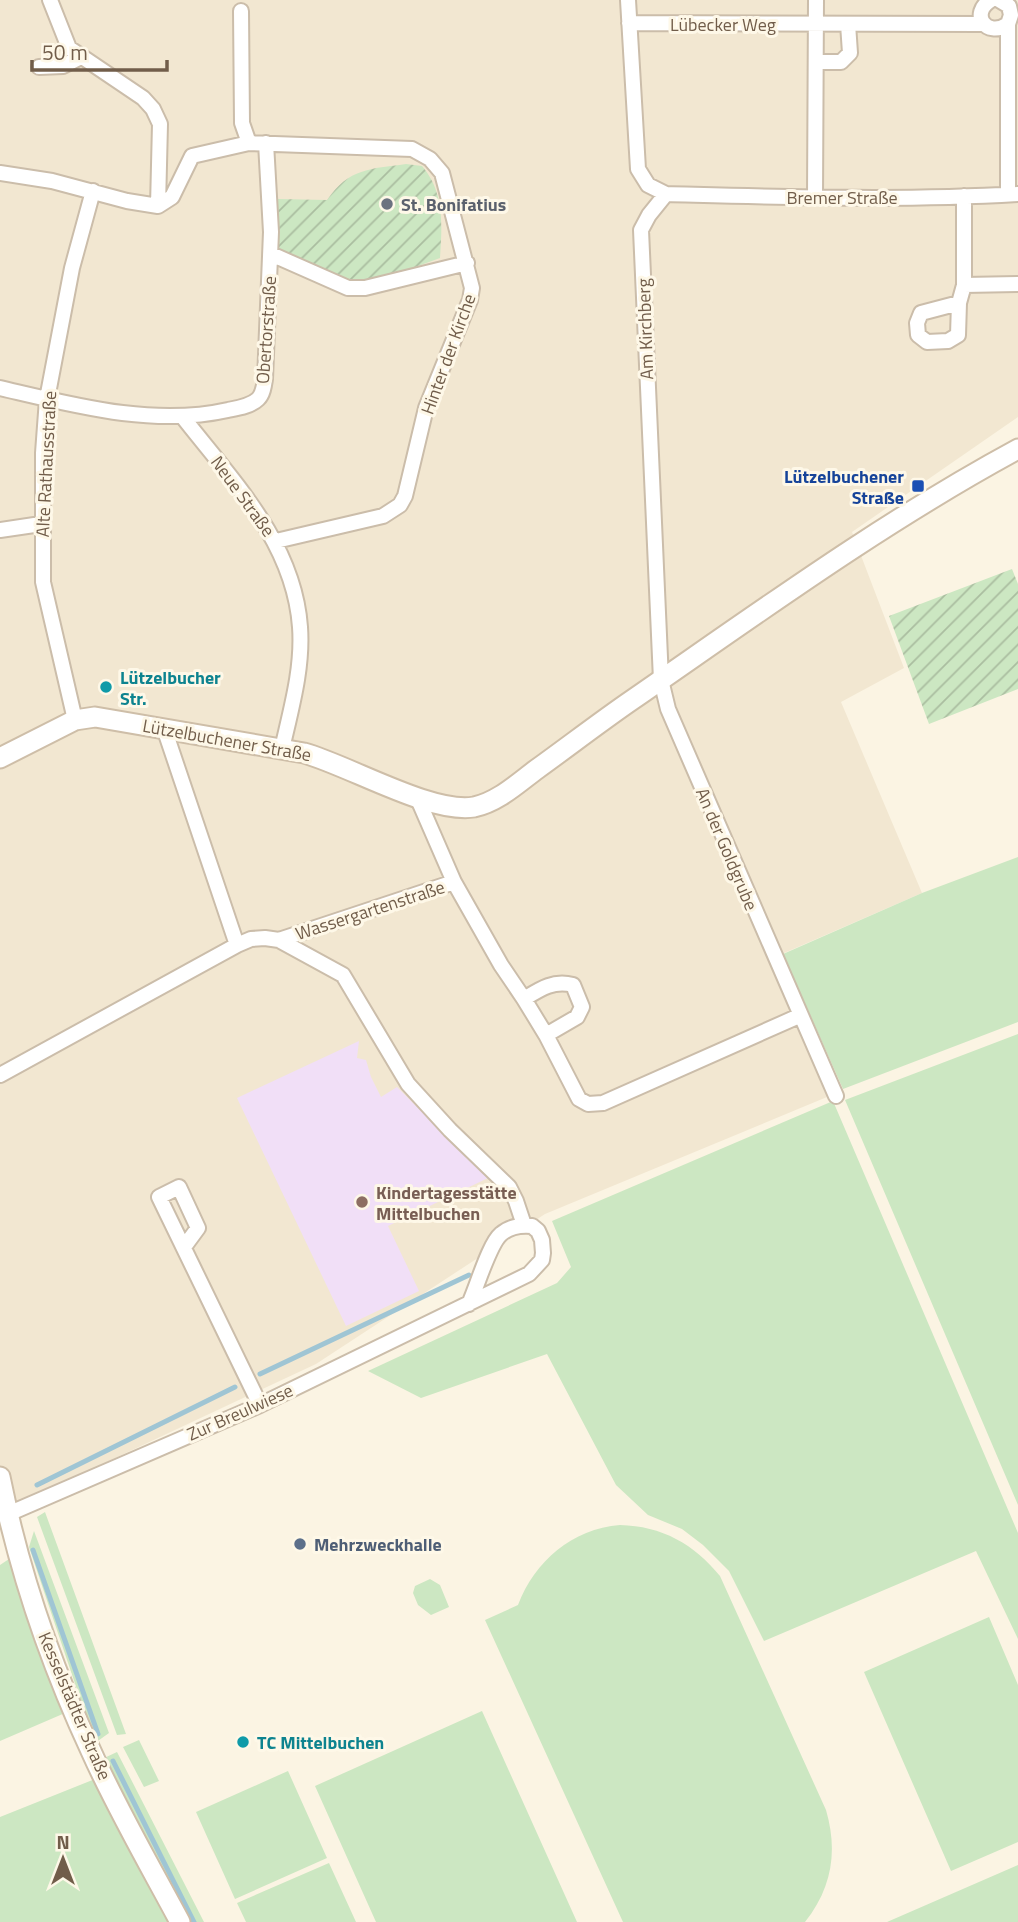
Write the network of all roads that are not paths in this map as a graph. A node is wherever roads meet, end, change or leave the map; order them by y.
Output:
1 (50, 0) edge
2 (628, 0) edge
3 (816, 0) edge
4 (991, 0) edge
5 (999, 0) edge
6 (241, 11) dead end
7 (629, 23) junction
8 (848, 24) junction
9 (983, 24) junction
10 (1007, 24) junction
11 (816, 25) junction
12 (81, 57) junction
13 (816, 62) junction
14 (38, 67) dead end
15 (249, 143) junction
16 (266, 143) junction
17 (0, 173) edge
18 (93, 191) junction
19 (666, 194) junction
20 (1013, 194) edge
21 (964, 196) junction
22 (815, 197) junction
23 (159, 206) junction
24 (271, 254) junction
25 (467, 263) junction
26 (1018, 284) edge
27 (964, 285) junction
28 (959, 303) dead end
29 (0, 388) edge
30 (47, 399) junction
31 (181, 416) junction
32 (1018, 449) edge
33 (41, 524) junction
34 (0, 530) edge
35 (276, 541) junction
36 (661, 680) junction
37 (75, 720) junction
38 (164, 729) junction
39 (282, 749) junction
40 (0, 758) edge
41 (417, 797) junction
42 (454, 882) junction
43 (279, 940) junction
44 (237, 946) junction
45 (524, 999) junction
46 (799, 1016) junction
47 (546, 1035) junction
48 (0, 1074) edge
49 (836, 1096) dead end
50 (523, 1225) junction
51 (184, 1247) dead end
52 (469, 1304) junction
53 (260, 1405) junction
54 (0, 1477) edge
55 (8, 1514) junction
56 (180, 1922) edge

1 - 12 street
2 - 7 street
3 - 11 street
4 - 9 street
5 - 10 street
6 - 15 street
7 - 11 street, Lübecker Weg
7 - 19 street
8 - 9 street, Lübecker Weg
8 - 11 street, Lübecker Weg
8 - 13 street
9 - 10 street, Lübecker Weg
10 - 20 street
11 - 13 street
12 - 14 street
12 - 23 street
13 - 22 street
15 - 16 street
15 - 23 street
16 - 24 street, Obertorstraße
16 - 25 street, Hinter der Kirche
17 - 18 street
18 - 23 street
18 - 30 street, Alte Rathausstraße
19 - 22 street, Bremer Straße
19 - 36 street, Am Kirchberg
20 - 21 street, Bremer Straße
21 - 22 street, Bremer Straße
21 - 27 street
24 - 25 street, Obertorstraße
24 - 31 street, Obertorstraße
25 - 35 street, Hinter der Kirche
26 - 27 street
27 - 28 street
29 - 30 street, Obertorstraße
30 - 31 street, Obertorstraße
30 - 33 street, Alte Rathausstraße
31 - 35 street, Neue Straße
32 - 36 main road, Lützelbuchener Straße
33 - 34 street
33 - 37 street, Alte Rathausstraße
35 - 39 street, Neue Straße
36 - 41 main road, Lützelbuchener Straße
36 - 46 street, An der Goldgrube
37 - 38 main road, Lützelbuchener Straße
37 - 40 main road
38 - 39 main road, Lützelbuchener Straße
38 - 44 street
39 - 41 main road, Lützelbuchener Straße
41 - 42 street, Wassergartenstraße
42 - 43 street, Wassergartenstraße
42 - 45 street
43 - 44 street, Wassergartenstraße
43 - 50 street, Wassergartenstraße
44 - 48 street, Wassergartenstraße
45 - 47 street
45 - 47 street
46 - 47 street
46 - 49 street, An der Goldgrube
50 - 52 street
50 - 52 street, Zur Breulwiese
51 - 53 street
52 - 53 street, Zur Breulwiese
53 - 55 street, Zur Breulwiese
54 - 55 main road, Kesselstädter Straße
55 - 56 main road, Kesselstädter Straße

